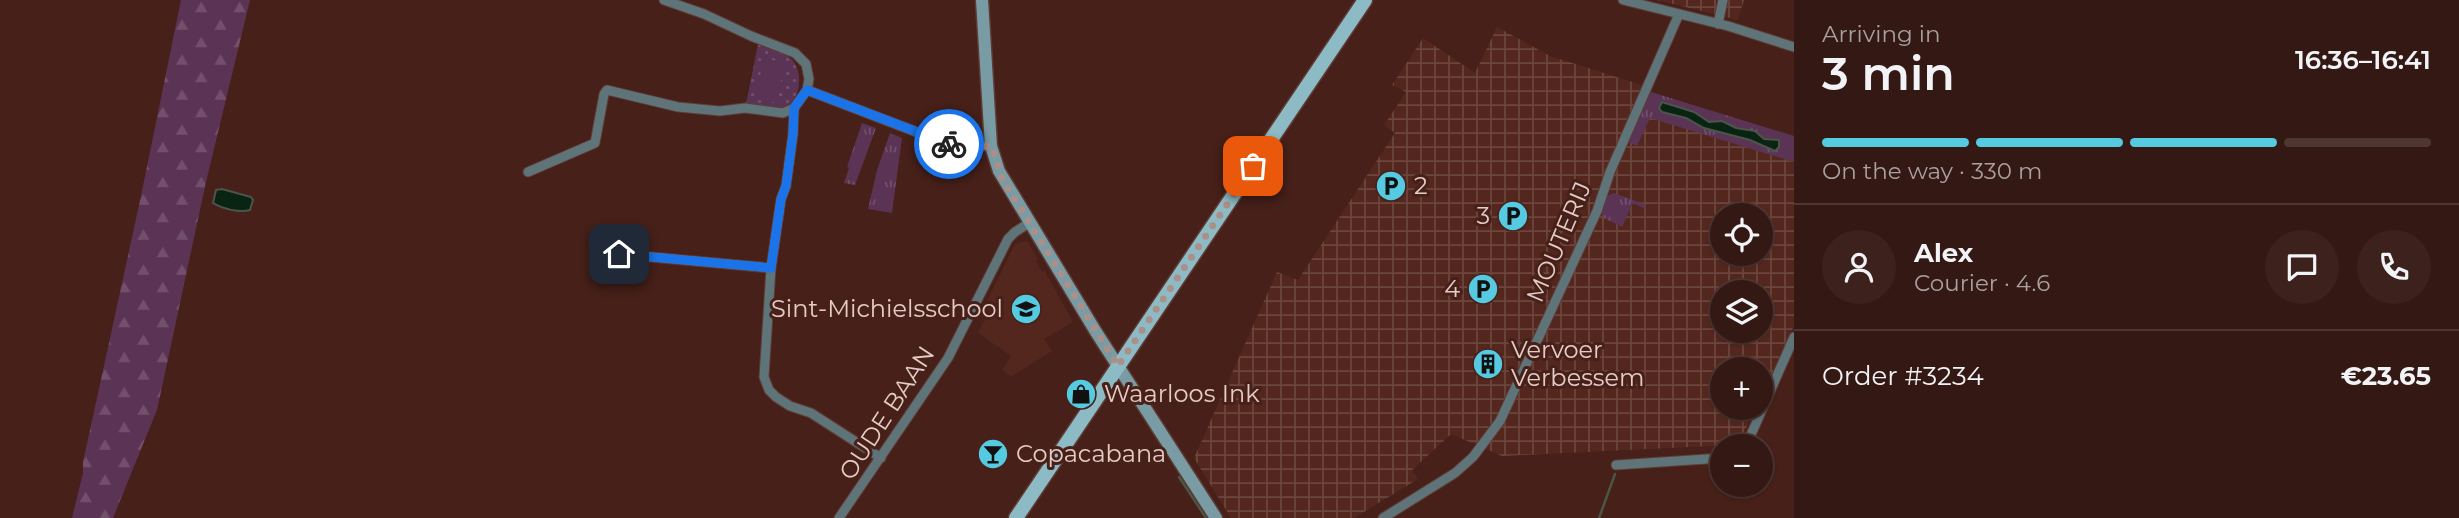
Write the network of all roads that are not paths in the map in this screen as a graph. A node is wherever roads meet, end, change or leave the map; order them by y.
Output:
1 (664, 0) edge
2 (982, 0) edge
3 (1365, 0) edge
4 (1623, 0) edge
5 (1723, 0) edge
6 (1679, 13) junction
7 (1718, 24) junction
8 (1794, 47) edge
9 (807, 90) junction
10 (794, 108) junction
11 (991, 146) junction
12 (528, 172) dead end
13 (1030, 223) junction
14 (619, 254) dead end
15 (771, 268) junction
16 (1794, 337) edge
17 (1118, 366) junction
18 (1751, 434) edge
19 (881, 458) junction
20 (1710, 459) edge
21 (1616, 465) dead end
22 (839, 518) edge
23 (1016, 518) edge
24 (1216, 518) edge
25 (1383, 518) edge

1 - 9 street
2 - 11 street
3 - 17 main road
4 - 6 street
5 - 7 street
6 - 7 street
6 - 25 street, MOUTERIJ
7 - 8 street
9 - 10 street
9 - 11 street
10 - 12 street
10 - 15 street
11 - 13 street
13 - 17 street
13 - 19 street, OUDE BAAN
14 - 15 street
15 - 19 street
16 - 18 street
17 - 23 main road
17 - 24 street
19 - 22 street, OUDE BAAN
20 - 21 street

